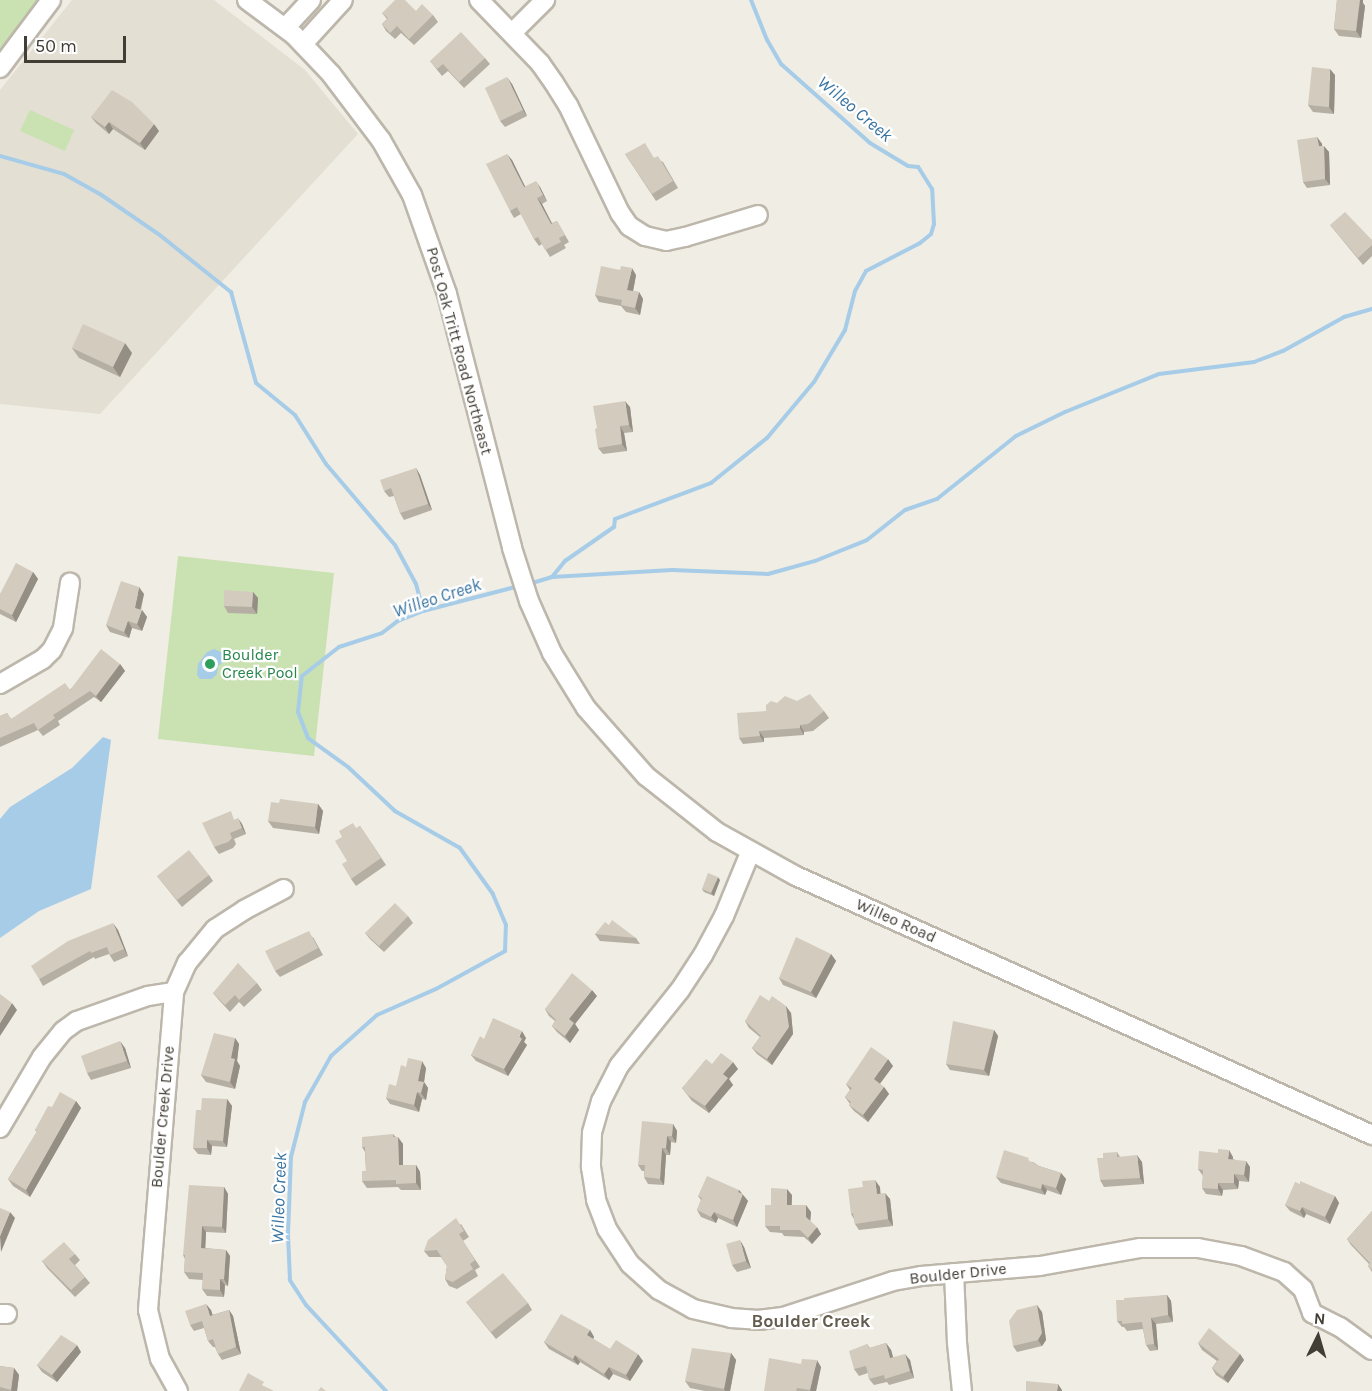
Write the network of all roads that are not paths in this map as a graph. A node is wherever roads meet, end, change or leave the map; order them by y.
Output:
1 (51, 0) edge
2 (247, 0) edge
3 (311, 0) edge
4 (343, 0) edge
5 (479, 0) edge
6 (545, 0) edge
7 (285, 28) junction
8 (512, 33) junction
9 (303, 44) junction
10 (0, 68) edge
11 (758, 215) dead end
12 (70, 583) dead end
13 (522, 583) joint
14 (0, 684) edge
15 (750, 853) junction
16 (285, 889) dead end
17 (174, 992) junction
18 (0, 1128) edge
19 (1372, 1135) edge
20 (954, 1273) junction
21 (1372, 1350) edge
22 (178, 1391) edge
23 (962, 1391) edge

1 - 10 street
2 - 7 street, Post Oak Tritt Road Northeast
3 - 7 street
4 - 9 street
5 - 8 street
6 - 8 street
7 - 9 street, Post Oak Tritt Road Northeast
8 - 11 street
9 - 13 street, Post Oak Tritt Road Northeast
12 - 14 street
13 - 15 street, Willeo Road
15 - 19 street, Willeo Road
15 - 20 street, Boulder Drive
16 - 17 street, Boulder Creek Drive
17 - 18 street
17 - 22 street, Boulder Creek Drive
20 - 21 street, Boulder Drive
20 - 23 street

